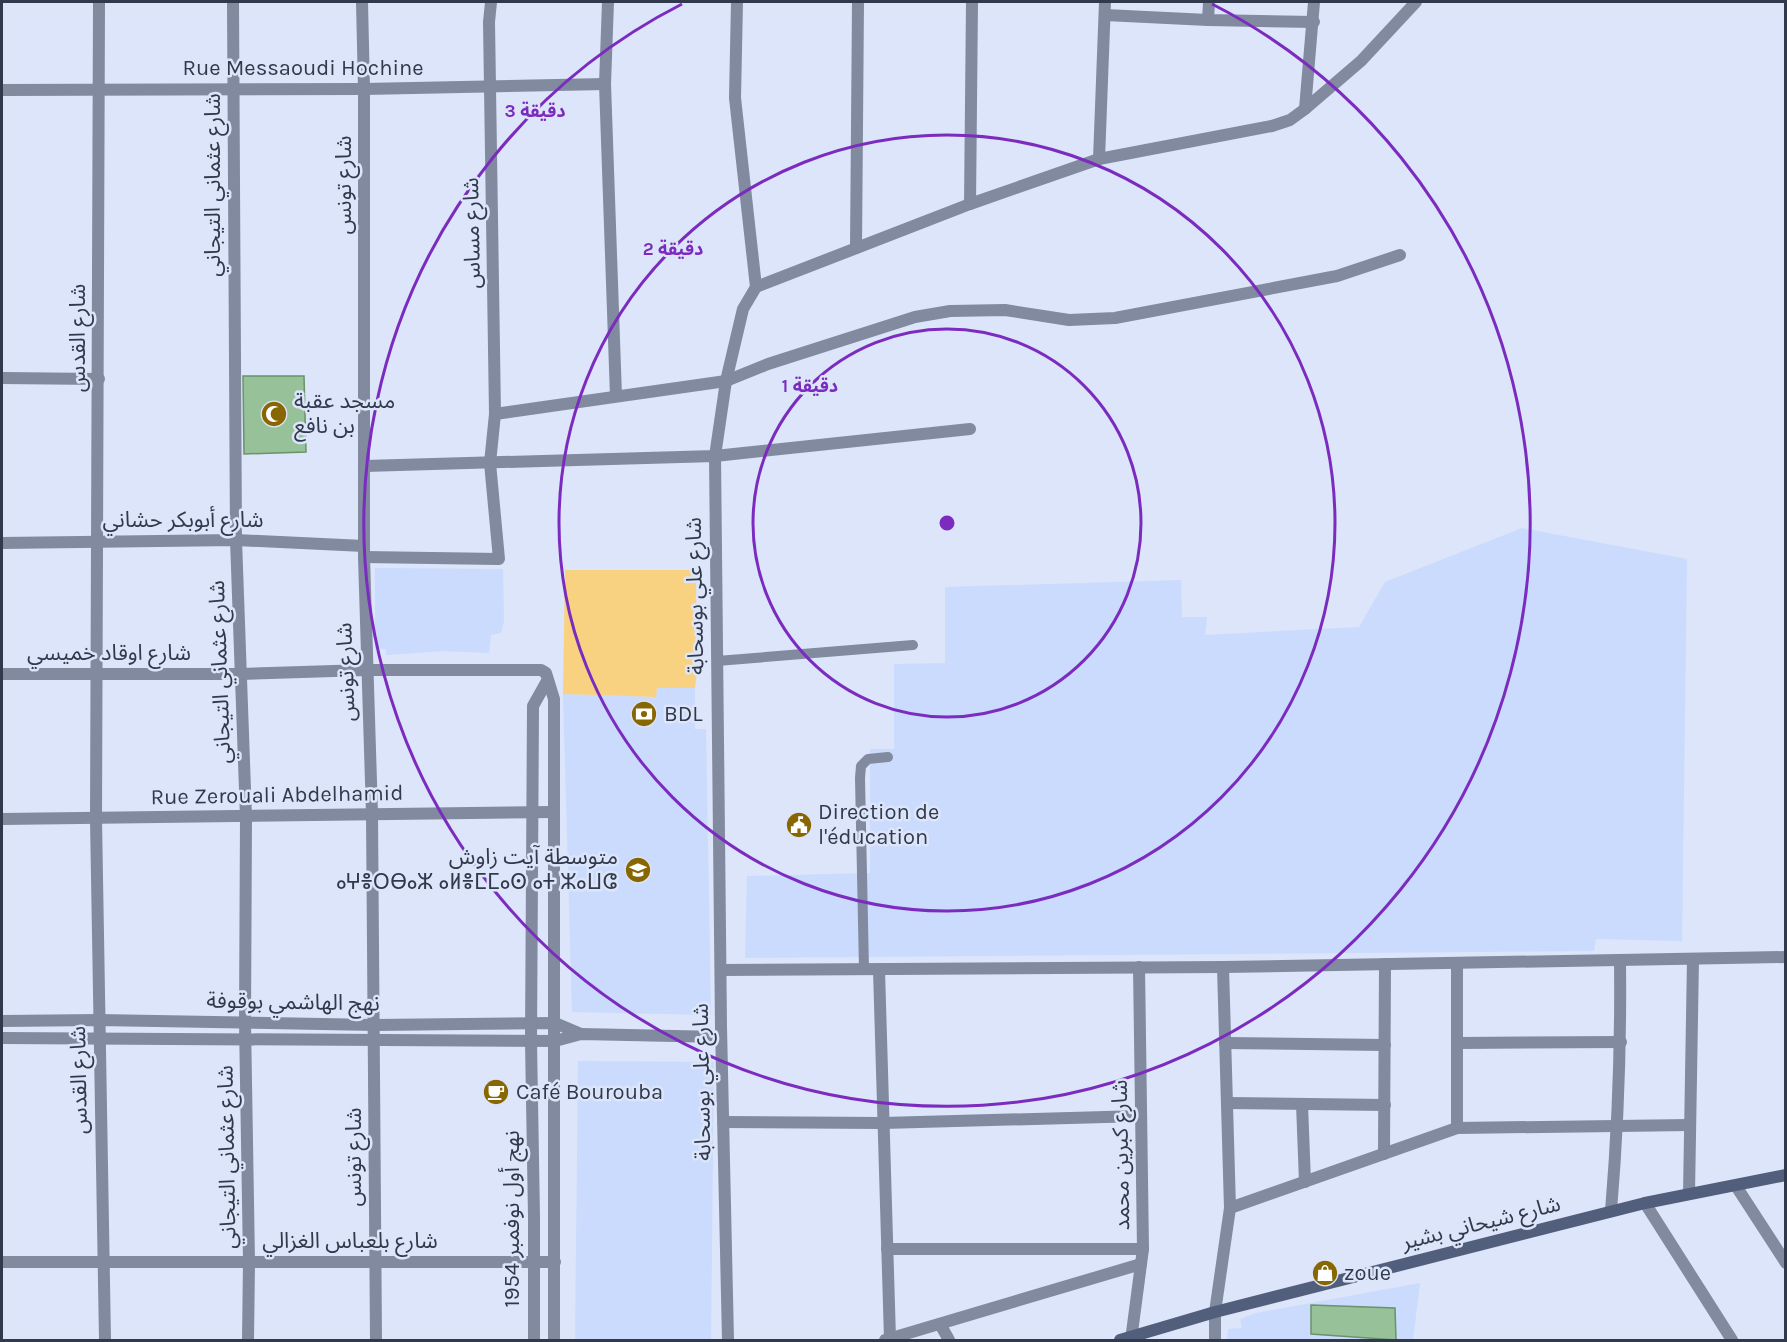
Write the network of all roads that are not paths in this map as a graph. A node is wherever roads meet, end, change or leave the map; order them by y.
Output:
1 (99, 2) edge
2 (233, 2) edge
3 (362, 2) edge
4 (491, 2) edge
5 (608, 2) edge
6 (737, 2) edge
7 (858, 2) edge
8 (972, 2) edge
9 (1105, 2) edge
10 (1209, 2) edge
11 (1314, 2) edge
12 (1416, 2) edge
13 (1105, 15) junction
14 (1208, 20) junction
15 (1314, 22) junction
16 (605, 84) junction
17 (491, 87) junction
18 (234, 89) junction
19 (364, 89) junction
20 (2, 90) edge
21 (99, 91) junction
22 (1305, 109) junction
23 (1099, 159) junction
24 (970, 204) junction
25 (856, 248) junction
26 (1400, 255) dead end
27 (756, 287) junction
28 (2, 378) edge
29 (99, 379) junction
30 (726, 381) junction
31 (616, 396) junction
32 (495, 414) junction
33 (970, 429) dead end
34 (715, 456) junction
35 (490, 463) junction
36 (365, 466) junction
37 (236, 540) junction
38 (98, 541) junction
39 (2, 543) edge
40 (364, 552) junction
41 (913, 645) dead end
42 (717, 661) junction
43 (366, 670) junction
44 (97, 674) junction
45 (241, 674) junction
46 (2, 675) edge
47 (544, 675) junction
48 (888, 757) dead end
49 (532, 812) junction
50 (553, 812) junction
51 (372, 814) junction
52 (246, 817) junction
53 (2, 819) edge
54 (96, 819) junction
55 (1785, 957) edge
56 (1693, 959) junction
57 (1620, 960) junction
58 (1457, 963) junction
59 (1385, 964) junction
60 (1139, 967) junction
61 (1223, 967) junction
62 (721, 970) junction
63 (864, 970) junction
64 (879, 970) junction
65 (99, 1020) junction
66 (2, 1021) edge
67 (245, 1022) junction
68 (555, 1023) junction
69 (532, 1024) junction
70 (375, 1025) junction
71 (581, 1034) junction
72 (721, 1036) junction
73 (2, 1038) edge
74 (99, 1040) junction
75 (246, 1040) junction
76 (375, 1041) junction
77 (531, 1041) junction
78 (555, 1041) junction
79 (1621, 1042) junction
80 (1225, 1043) junction
81 (1457, 1043) junction
82 (1385, 1046) junction
83 (1227, 1103) junction
84 (1302, 1104) junction
85 (1385, 1105) junction
86 (1141, 1116) junction
87 (724, 1122) junction
88 (883, 1123) junction
89 (1618, 1125) junction
90 (1690, 1125) junction
91 (1457, 1128) junction
92 (1384, 1154) junction
93 (1785, 1175) edge
94 (1305, 1182) junction
95 (1736, 1186) junction
96 (1689, 1194) junction
97 (1645, 1203) junction
98 (1230, 1208) junction
99 (1611, 1211) junction
100 (534, 1217) junction
101 (554, 1217) junction
102 (887, 1249) junction
103 (1143, 1249) junction
104 (2, 1262) edge
105 (249, 1262) junction
106 (375, 1262) junction
107 (534, 1262) junction
108 (555, 1262) junction
109 (104, 1263) junction
110 (1785, 1263) edge
111 (1141, 1264) junction
112 (1215, 1312) junction
113 (940, 1324) junction
114 (1726, 1338) edge
115 (1128, 1339) edge
116 (887, 1340) edge
117 (105, 1341) edge
118 (248, 1341) edge
119 (376, 1341) edge
120 (534, 1341) edge
121 (554, 1341) edge
122 (728, 1341) edge
123 (949, 1341) edge
124 (1215, 1341) edge

1 - 21 street, شارع القدس
2 - 18 street, شارع عثماني التيجاني
3 - 19 street, شارع تونس
4 - 17 street, شارع مساس
5 - 16 street
6 - 27 street
7 - 25 street
8 - 24 street
9 - 13 street
10 - 14 street
11 - 15 street
12 - 22 street
13 - 14 street
13 - 23 street
14 - 15 street
15 - 22 street
16 - 17 street, Rue Messaoudi Hochine
16 - 31 street
17 - 19 street, Rue Messaoudi Hochine
17 - 32 street, شارع مساس
18 - 19 street, Rue Messaoudi Hochine
18 - 21 street, Rue Messaoudi Hochine
18 - 37 street, شارع عثماني التيجاني
19 - 36 street, شارع تونس
20 - 21 street, Rue Messaoudi Hochine
21 - 29 street, شارع القدس
22 - 23 street
23 - 24 street
24 - 25 street
25 - 27 street
26 - 30 street
27 - 30 street, شارع علي بوسحابة
28 - 29 street
29 - 38 street, شارع القدس
30 - 31 street
30 - 34 street, شارع علي بوسحابة
31 - 32 street
32 - 35 street, شارع مساس
33 - 34 street
34 - 35 street
34 - 42 street, شارع علي بوسحابة
35 - 36 street
35 - 40 street, شارع أبوبكر حشاني
36 - 40 street, شارع تونس
37 - 38 street, شارع أبوبكر حشاني
37 - 40 street, شارع أبوبكر حشاني
37 - 45 street, شارع عثماني التيجاني
38 - 39 street, شارع أبوبكر حشاني
38 - 44 street, شارع القدس
40 - 43 street, شارع تونس
41 - 42 lane
42 - 62 street, شارع علي بوسحابة
43 - 45 street, شارع اوقاد خميسي
43 - 47 street, شارع اوقاد خميسي
43 - 51 street, شارع تونس
44 - 45 street, شارع اوقاد خميسي
44 - 46 street, شارع اوقاد خميسي
44 - 54 street, شارع القدس
45 - 52 street, شارع عثماني التيجاني
47 - 49 street, نهج أول نوفمبر 1954
47 - 50 street, نهج أول نوفمبر 1954
48 - 63 lane
49 - 50 street, Rue Zerouali Abdelhamid
49 - 51 street, Rue Zerouali Abdelhamid
49 - 69 street, نهج أول نوفمبر 1954
50 - 68 street, نهج أول نوفمبر 1954
51 - 52 street, Rue Zerouali Abdelhamid
51 - 70 street, شارع تونس
52 - 54 street, Rue Zerouali Abdelhamid
52 - 67 street, شارع عثماني التيجاني
53 - 54 street, Rue Zerouali Abdelhamid
54 - 65 street, شارع القدس
55 - 56 street
56 - 57 street
56 - 90 street
57 - 58 street
57 - 79 street
58 - 59 street
58 - 81 street
59 - 61 street
59 - 82 street
60 - 61 street
60 - 64 street
60 - 86 street, شارع كبرين محمد
61 - 80 street
62 - 63 street
62 - 72 street, شارع علي بوسحابة
63 - 64 street
64 - 88 street
65 - 66 street, نهج الهاشمي بوقوفة
65 - 67 street, نهج الهاشمي بوقوفة
65 - 74 street, شارع القدس
67 - 70 street, نهج الهاشمي بوقوفة
67 - 75 street, شارع عثماني التيجاني
68 - 69 street, نهج الهاشمي بوقوفة
68 - 71 street, نهج الهاشمي بوقوفة
68 - 78 street, نهج أول نوفمبر 1954
69 - 70 street, نهج الهاشمي بوقوفة
69 - 77 street, نهج أول نوفمبر 1954
70 - 76 street, شارع تونس
71 - 72 street, نهج الهاشمي بوقوفة
71 - 78 street, نهج الهاشمي بوقوفة
72 - 87 street, شارع علي بوسحابة
73 - 74 street, نهج الهاشمي بوقوفة
74 - 75 street, نهج الهاشمي بوقوفة
74 - 109 street, شارع القدس
75 - 76 street, نهج الهاشمي بوقوفة
75 - 105 street, شارع عثماني التيجاني
76 - 77 street, نهج الهاشمي بوقوفة
76 - 106 street, شارع تونس
77 - 78 street, نهج الهاشمي بوقوفة
77 - 100 street, نهج أول نوفمبر 1954
78 - 101 street, نهج أول نوفمبر 1954
79 - 81 street
79 - 89 street
80 - 82 street
80 - 83 street
81 - 91 street
82 - 85 street
83 - 84 street
83 - 98 street
84 - 85 street
84 - 94 street
85 - 92 street
86 - 88 street
86 - 103 street, شارع كبرين محمد
87 - 88 street
87 - 122 street, شارع علي بوسحابة
88 - 102 street
89 - 90 street
89 - 91 street
89 - 99 street
90 - 96 street
91 - 92 street
92 - 94 street
93 - 95 main road, شارع شيحاني بشير
94 - 98 street
95 - 96 main road, شارع شيحاني بشير
95 - 110 street
96 - 97 main road, شارع شيحاني بشير
97 - 99 main road, شارع شيحاني بشير
97 - 114 street
98 - 112 street
99 - 112 main road, شارع شيحاني بشير
100 - 101 street
100 - 107 street, نهج أول نوفمبر 1954
101 - 108 street, نهج أول نوفمبر 1954
102 - 103 street
102 - 116 street
103 - 111 street, شارع كبرين محمد
104 - 109 street, شارع بلعباس الغزالي
105 - 106 street, شارع بلعباس الغزالي
105 - 109 street, شارع بلعباس الغزالي
105 - 118 street, شارع عثماني التيجاني
106 - 107 street, شارع بلعباس الغزالي
106 - 119 street, شارع تونس
107 - 108 street, شارع بلعباس الغزالي
107 - 120 street, نهج أول نوفمبر 1954
108 - 121 street, نهج أول نوفمبر 1954
109 - 117 street, شارع القدس
111 - 113 street
111 - 115 street, شارع كبرين محمد
112 - 115 main road, شارع شيحاني بشير
112 - 124 street
113 - 116 street
113 - 123 street

